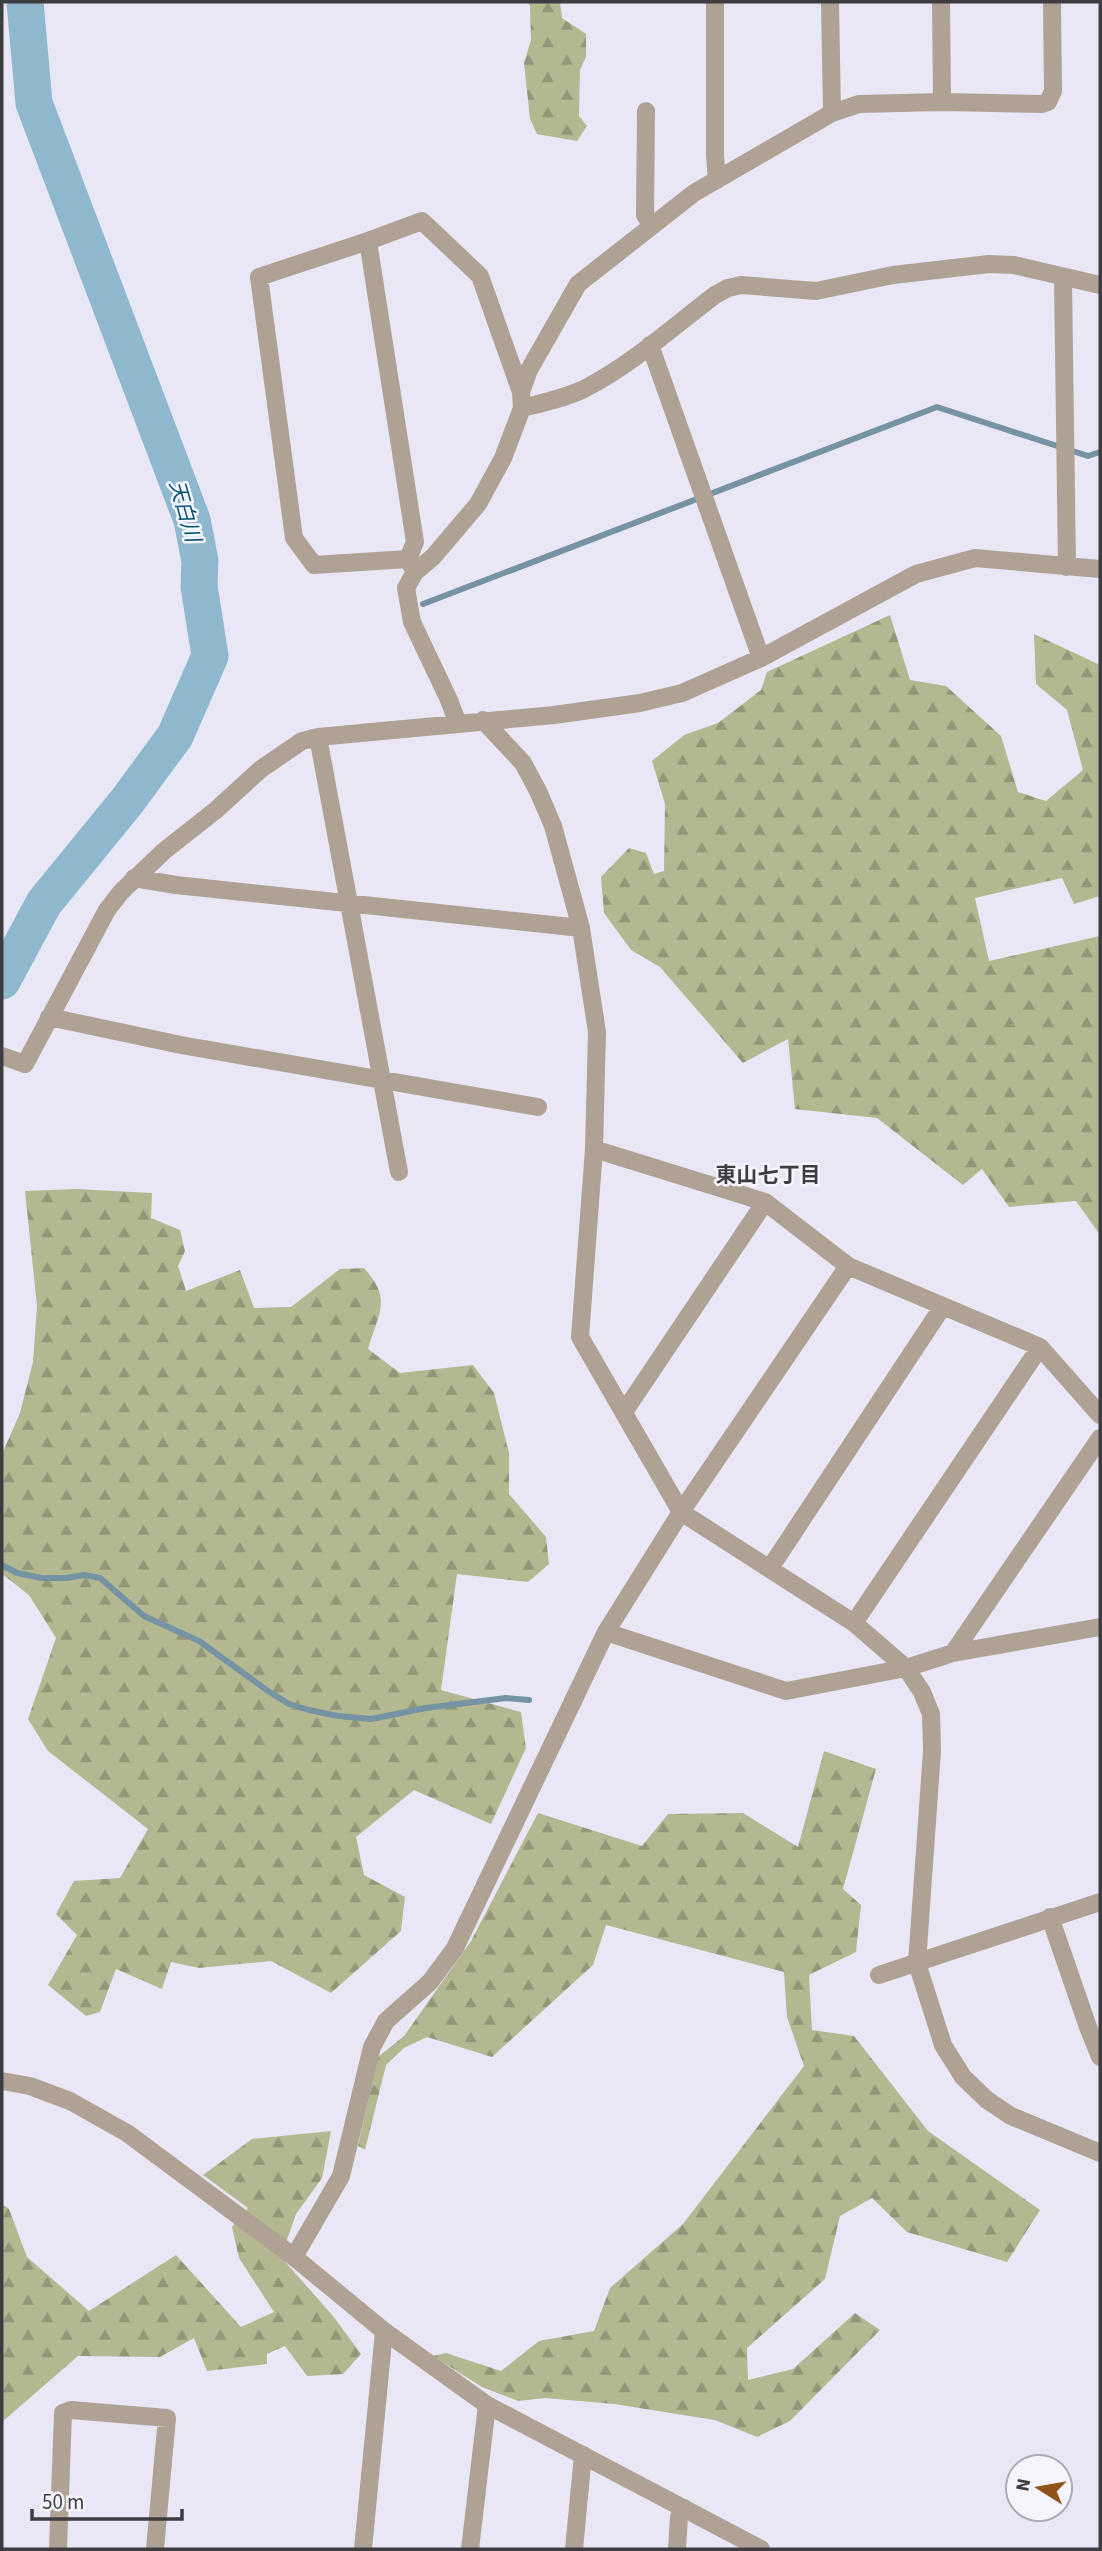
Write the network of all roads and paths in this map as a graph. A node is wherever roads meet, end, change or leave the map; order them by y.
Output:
1 (715, 2) edge
2 (830, 2) edge
3 (940, 2) edge
4 (1052, 2) edge
5 (942, 102) junction
6 (646, 111) dead end
7 (832, 113) junction
8 (717, 180) junction
9 (652, 226) junction
10 (368, 241) junction
11 (1063, 278) junction
12 (1100, 285) edge
13 (650, 345) junction
14 (522, 400) junction
15 (412, 565) junction
16 (1067, 567) junction
17 (1100, 569) edge
18 (761, 658) junction
19 (483, 720) junction
20 (458, 724) junction
21 (318, 737) junction
22 (134, 878) junction
23 (350, 904) junction
24 (581, 928) junction
25 (49, 1017) junction
26 (2, 1056) edge
27 (384, 1082) junction
28 (538, 1107) dead end
29 (594, 1149) junction
30 (399, 1172) dead end
31 (765, 1202) junction
32 (848, 1266) junction
33 (943, 1306) junction
34 (1040, 1347) junction
35 (624, 1412) junction
36 (1100, 1415) edge
37 (1100, 1438) edge
38 (681, 1512) junction
39 (770, 1568) junction
40 (854, 1623) junction
41 (1100, 1627) edge
42 (606, 1632) junction
43 (953, 1653) junction
44 (906, 1668) junction
45 (1100, 1902) edge
46 (1051, 1917) junction
47 (917, 1963) junction
48 (879, 1975) dead end
49 (1094, 2025) edge
50 (1100, 2057) edge
51 (2, 2081) edge
52 (1100, 2153) edge
53 (295, 2256) junction
54 (384, 2331) junction
55 (487, 2404) junction
56 (583, 2455) junction
57 (684, 2508) junction
58 (58, 2549) edge
59 (155, 2549) edge
60 (363, 2549) edge
61 (470, 2549) edge
62 (574, 2549) edge
63 (677, 2549) edge
64 (761, 2549) edge

1 - 8 street
2 - 7 street
3 - 5 street
4 - 5 street
5 - 7 street
6 - 9 street
7 - 8 street
8 - 9 street
9 - 14 street
10 - 14 street
10 - 15 street
10 - 15 street
11 - 12 street
11 - 13 street
11 - 16 street
13 - 14 street
13 - 18 street
14 - 15 street
15 - 20 street
16 - 17 street
16 - 18 street
18 - 19 street
19 - 20 street
19 - 24 street
20 - 21 street
21 - 22 street
21 - 23 street
22 - 23 street
22 - 25 street
23 - 24 street
23 - 27 street
24 - 29 street
25 - 26 street
25 - 27 street
27 - 28 street
27 - 30 street
29 - 31 street
29 - 35 street
31 - 32 street
31 - 35 street
32 - 33 street
32 - 38 street
33 - 34 street
33 - 39 street
34 - 36 street
34 - 40 street
35 - 38 street
37 - 43 street
38 - 39 street
38 - 42 street
39 - 40 street
40 - 44 street
41 - 43 street
42 - 44 street
42 - 53 street
43 - 44 street
44 - 47 street
45 - 46 street
46 - 47 street
46 - 49 street
47 - 48 street
47 - 52 street
49 - 50 street
51 - 53 street
53 - 54 street
54 - 55 street
54 - 60 street
55 - 56 street
55 - 61 street
56 - 57 street
56 - 62 street
57 - 63 street
57 - 64 street
58 - 59 street

